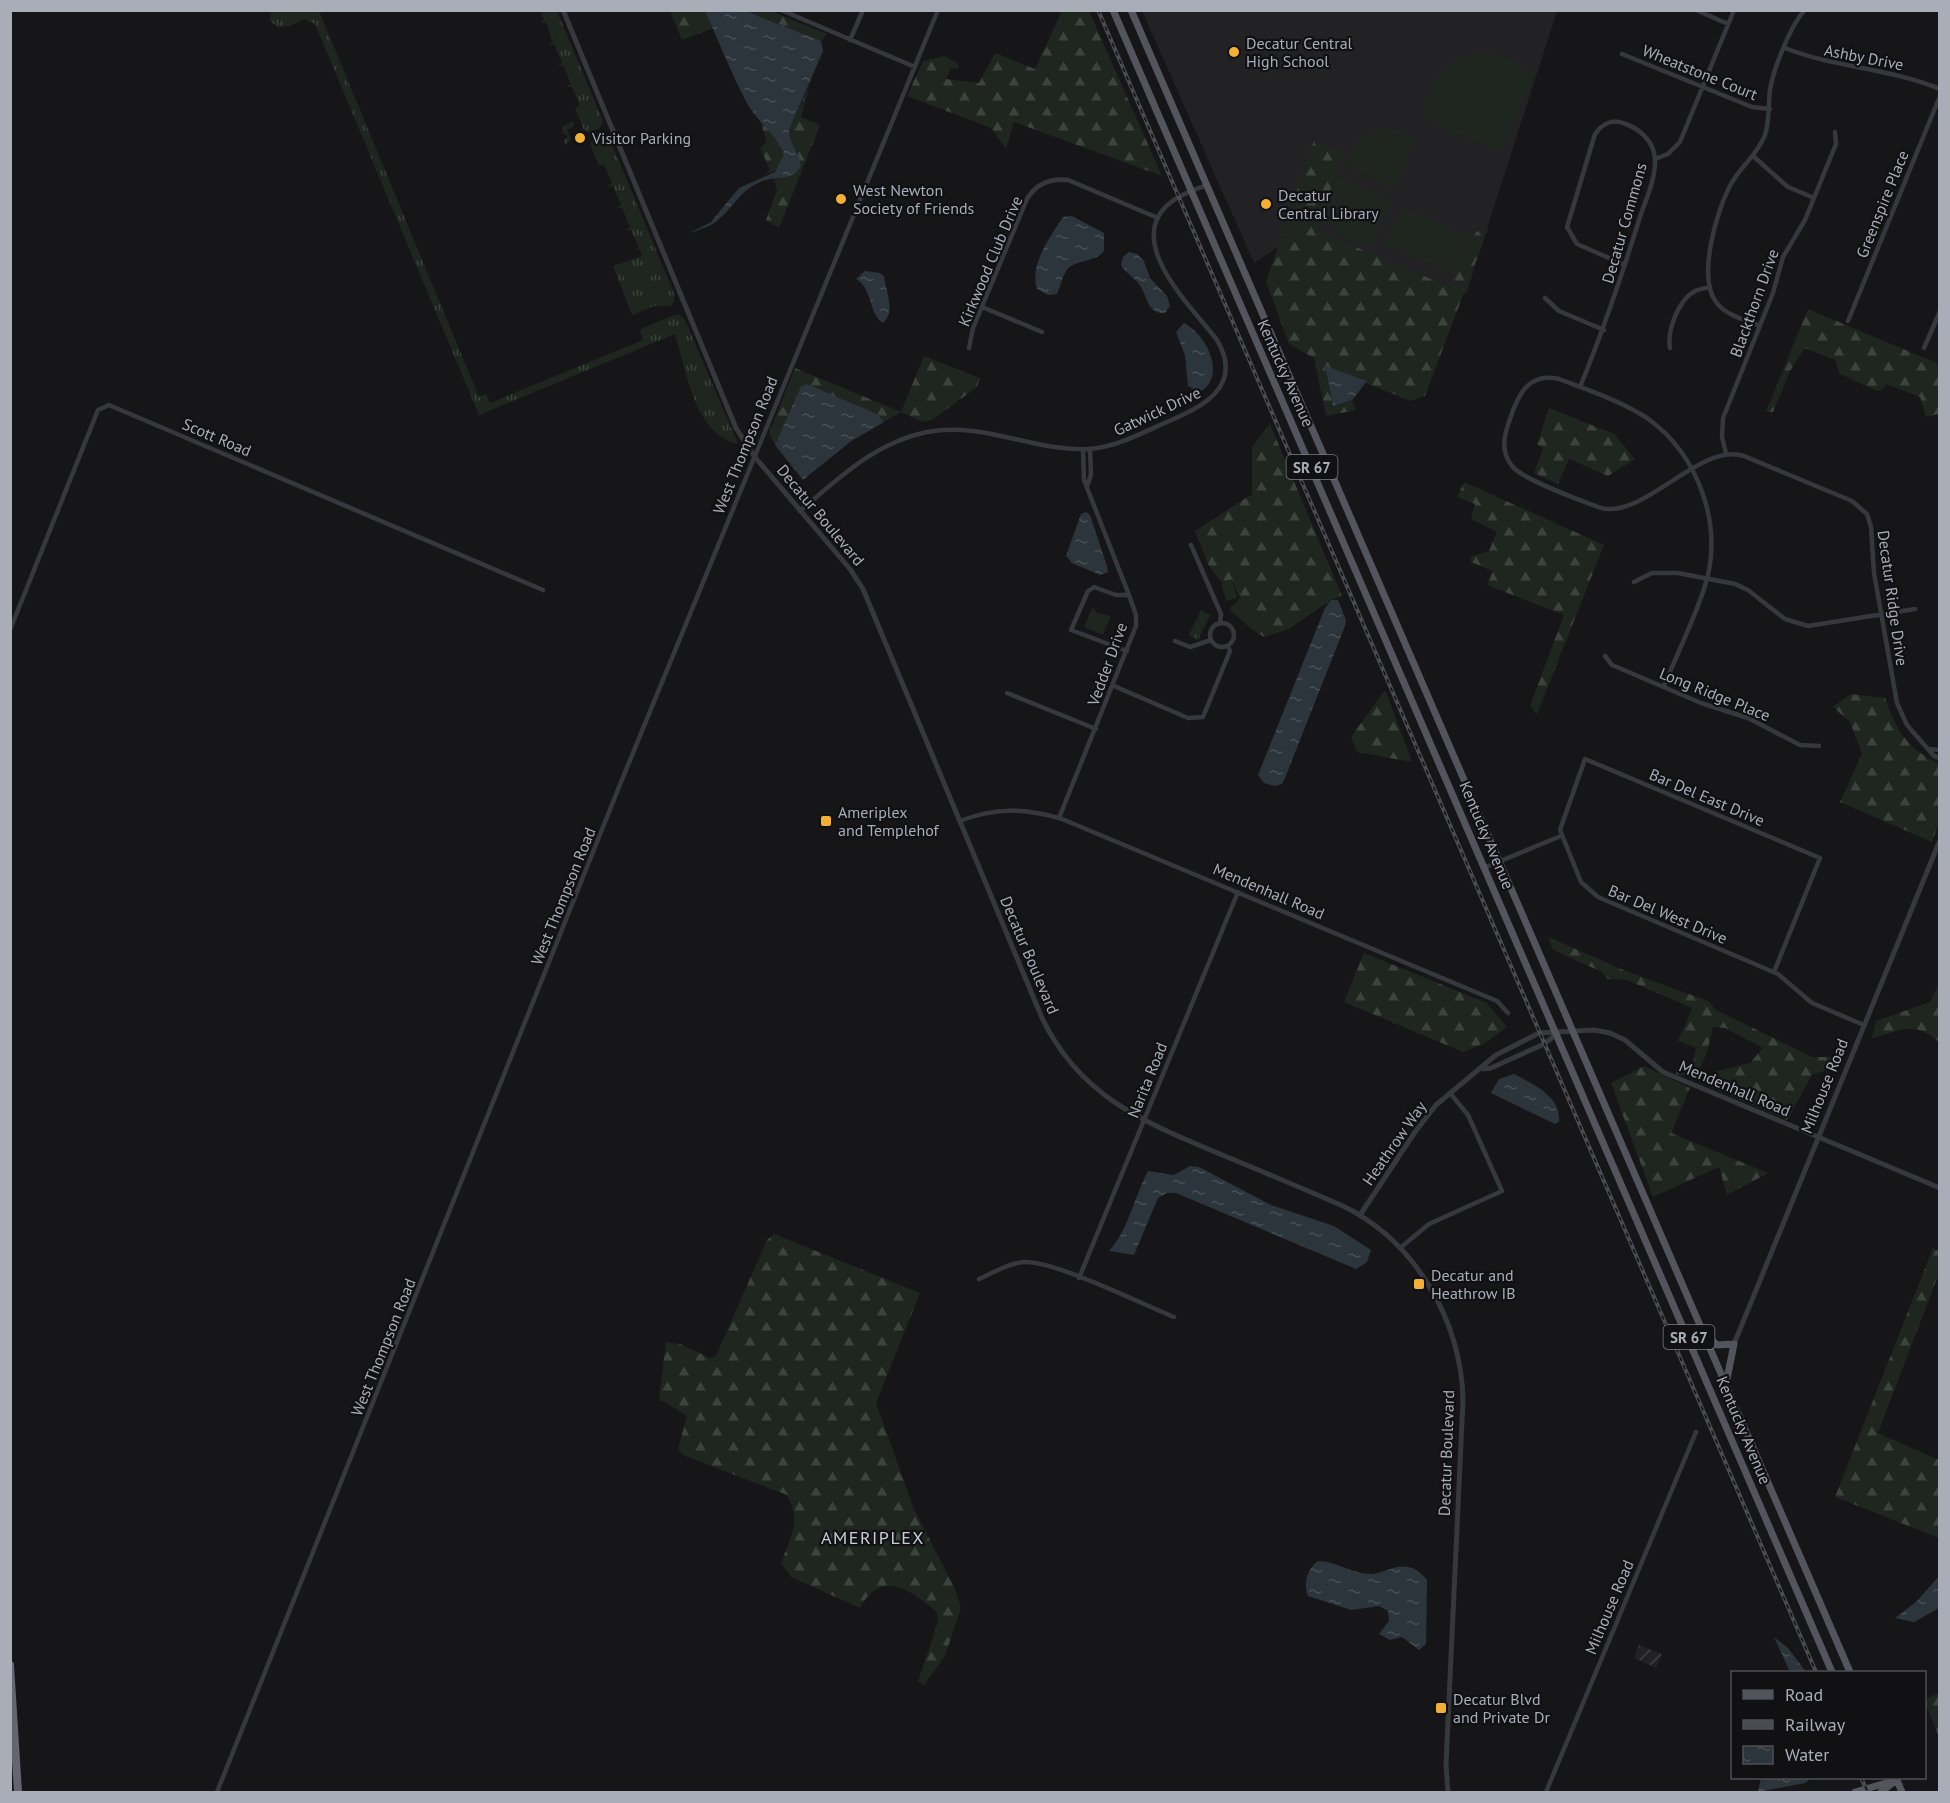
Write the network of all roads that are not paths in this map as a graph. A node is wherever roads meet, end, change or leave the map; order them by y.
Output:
1 (563, 10) edge
2 (780, 10) edge
3 (862, 10) edge
4 (938, 10) edge
5 (1113, 10) edge
6 (1131, 10) edge
7 (1696, 10) edge
8 (1734, 10) edge
9 (1805, 10) edge
10 (1728, 24) junction
11 (850, 40) junction
12 (1785, 48) junction
13 (1622, 54) dead end
14 (915, 67) junction
15 (1703, 87) junction
16 (1940, 89) edge
17 (1940, 96) edge
18 (1770, 109) junction
19 (1835, 132) dead end
20 (1753, 156) junction
21 (1655, 159) junction
22 (1208, 185) junction
23 (1192, 191) junction
24 (1814, 198) junction
25 (1158, 218) junction
26 (1625, 265) junction
27 (1710, 287) junction
28 (1545, 298) dead end
29 (982, 307) junction
30 (1940, 311) edge
31 (1848, 321) dead end
32 (1760, 326) junction
33 (1604, 330) junction
34 (1042, 332) dead end
35 (969, 348) dead end
36 (1670, 348) dead end
37 (1924, 348) dead end
38 (1580, 387) junction
39 (1083, 449) junction
40 (1090, 449) junction
41 (1725, 454) junction
42 (754, 456) junction
43 (1693, 470) junction
44 (1088, 484) junction
45 (800, 511) junction
46 (1191, 545) dead end
47 (1707, 577) junction
48 (1634, 582) dead end
49 (543, 590) dead end
50 (1129, 595) junction
51 (1915, 609) dead end
52 (1881, 615) junction
53 (1221, 623) junction
54 (10, 630) edge
55 (1211, 640) junction
56 (1175, 641) dead end
57 (1228, 646) junction
58 (1127, 651) junction
59 (1605, 656) dead end
60 (1114, 686) junction
61 (1664, 686) junction
62 (1007, 693) dead end
63 (1096, 729) junction
64 (1819, 746) dead end
65 (1929, 749) junction
66 (1940, 750) edge
67 (1940, 758) edge
68 (1059, 818) junction
69 (960, 820) junction
70 (1561, 836) junction
71 (1940, 840) edge
72 (1501, 861) junction
73 (1486, 867) junction
74 (1238, 892) junction
75 (1774, 972) junction
76 (1508, 1013) dead end
77 (1864, 1025) junction
78 (1575, 1031) junction
79 (1558, 1033) junction
80 (1483, 1069) junction
81 (1450, 1093) junction
82 (1143, 1121) junction
83 (1818, 1137) junction
84 (1940, 1188) edge
85 (1360, 1215) junction
86 (1400, 1248) junction
87 (1079, 1278) junction
88 (979, 1279) dead end
89 (1174, 1317) dead end
90 (1705, 1334) junction
91 (1734, 1344) junction
92 (1727, 1384) junction
93 (1696, 1432) dead end
94 (10, 1665) edge
95 (1833, 1671) edge
96 (1850, 1671) edge
97 (1896, 1779) edge
98 (1879, 1780) edge
99 (18, 1792) edge
100 (218, 1792) edge
101 (1448, 1792) edge
102 (1546, 1792) edge
103 (1856, 1792) edge
104 (1882, 1792) edge
105 (1902, 1792) edge

1 - 42 street, Decatur Boulevard
2 - 11 street
3 - 11 street
4 - 14 street, West Thompson Road
5 - 23 main road, Kentucky Avenue / SR 67
6 - 22 main road, Kentucky Avenue / SR 67
7 - 10 street
8 - 10 street, Decatur Commons
9 - 12 street
10 - 15 street, Decatur Commons
11 - 14 street
12 - 16 street, Ashby Drive
12 - 18 street
13 - 15 street, Wheatstone Court
14 - 42 street, West Thompson Road
15 - 18 street, Wheatstone Court
15 - 21 street, Decatur Commons
17 - 31 street, Greenspire Place
18 - 20 street
19 - 24 street, Blackthorn Drive
20 - 24 street
20 - 27 street
21 - 26 street, Decatur Commons
21 - 26 street
22 - 23 street
22 - 72 main road, Kentucky Avenue / SR 67
23 - 25 street
23 - 73 main road, Kentucky Avenue / SR 67
24 - 32 street, Blackthorn Drive
25 - 29 street, Kirkwood Club Drive
25 - 40 street, Gatwick Drive
26 - 33 street, Decatur Commons
27 - 32 street
27 - 36 street
28 - 33 street
29 - 34 street
29 - 35 street, Kirkwood Club Drive
30 - 37 street
32 - 41 street, Blackthorn Drive
33 - 38 street, Decatur Commons
38 - 43 street
38 - 43 street
39 - 40 street, Gatwick Drive
39 - 44 street, Vedder Drive
39 - 45 street, Gatwick Drive
40 - 44 street, Vedder Drive
41 - 43 street
41 - 52 street, Decatur Ridge Drive
42 - 45 street, Decatur Boulevard
42 - 100 street, West Thompson Road
43 - 47 street
44 - 50 street, Vedder Drive
45 - 69 street, Decatur Boulevard
46 - 53 street
47 - 48 street
47 - 52 street
47 - 61 street
49 - 54 street, Scott Road
50 - 58 street, Vedder Drive
50 - 58 street
51 - 52 street
52 - 65 street, Decatur Ridge Drive
53 - 55 street
53 - 57 street
55 - 56 street
55 - 57 street
57 - 60 street
58 - 60 street, Vedder Drive
59 - 61 street, Long Ridge Place
60 - 63 street, Vedder Drive
61 - 64 street, Long Ridge Place
62 - 63 street
63 - 68 street, Vedder Drive
65 - 66 street
65 - 67 street, Decatur Ridge Drive
68 - 69 street, Mendenhall Road
68 - 74 street, Mendenhall Road
69 - 82 street, Decatur Boulevard
70 - 72 street
70 - 75 street, Bar Del West Drive
70 - 75 street, Bar Del East Drive
71 - 77 street, Milhouse Road
72 - 73 street
72 - 78 main road, Kentucky Avenue / SR 67
73 - 79 main road, Kentucky Avenue / SR 67
74 - 76 street, Mendenhall Road
74 - 82 street, Narita Road
75 - 77 street, Bar Del West Drive
77 - 83 street, Milhouse Road
78 - 79 street, Mendenhall Road
78 - 83 street, Mendenhall Road
78 - 90 main road, Kentucky Avenue / SR 67
79 - 80 street, Heathrow Way
79 - 80 street, Heathrow Way
79 - 95 main road, Kentucky Avenue / SR 67
80 - 81 street, Heathrow Way
81 - 85 street, Heathrow Way
81 - 86 street
82 - 85 street, Decatur Boulevard
82 - 87 street, Narita Road
83 - 84 street, Mendenhall Road
83 - 91 street, Milhouse Road
85 - 86 street, Decatur Boulevard
86 - 101 street, Decatur Boulevard
87 - 88 street
87 - 89 street
90 - 91 main road
90 - 92 main road, Kentucky Avenue / SR 67
91 - 92 main road
92 - 96 main road, Kentucky Avenue / SR 67
93 - 102 street, Milhouse Road
94 - 99 highway
97 - 98 main road
97 - 104 main road
97 - 105 main road
98 - 103 main road
98 - 104 main road

